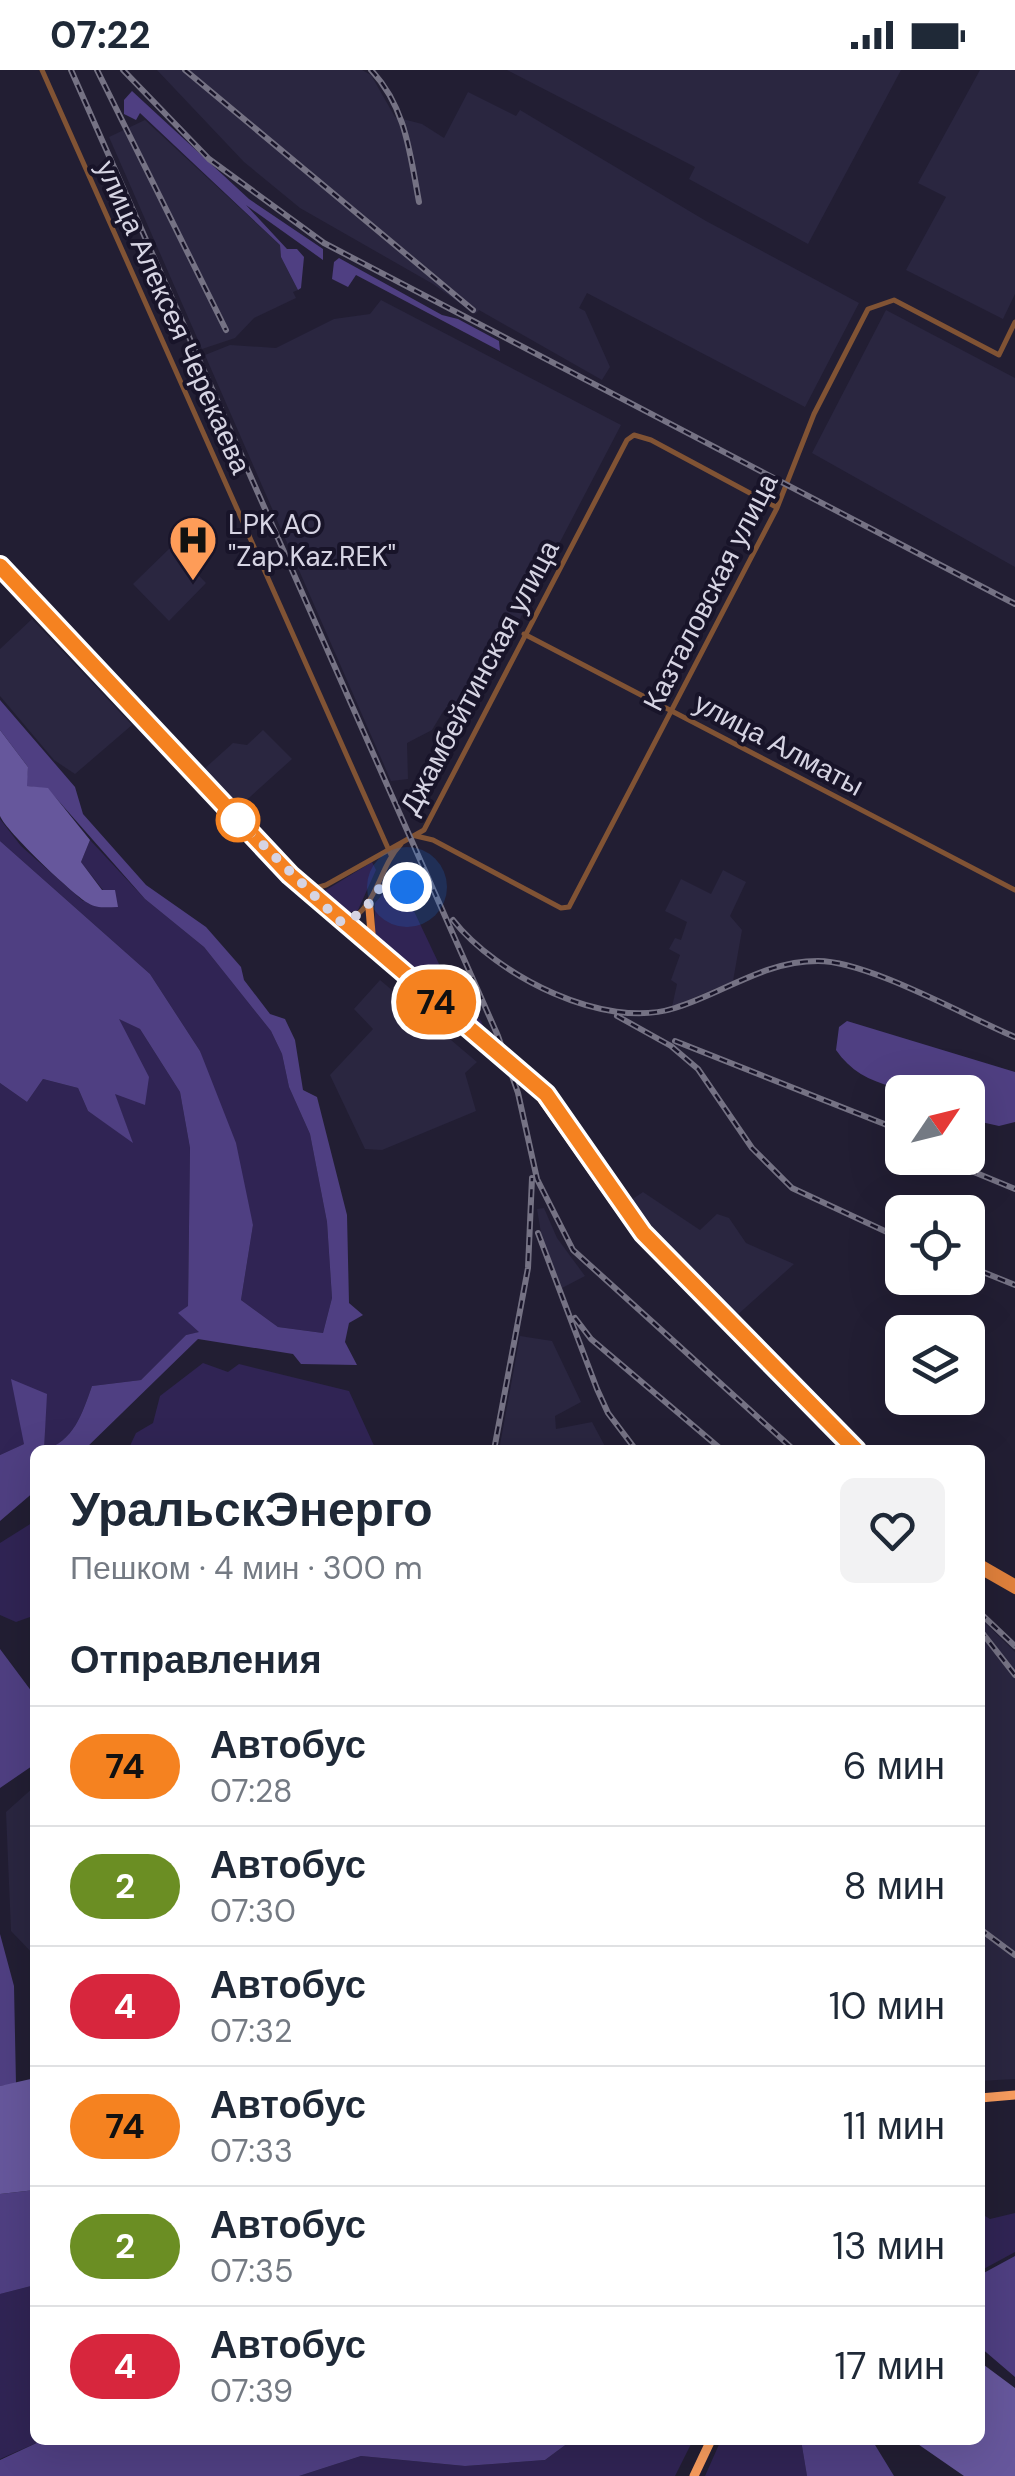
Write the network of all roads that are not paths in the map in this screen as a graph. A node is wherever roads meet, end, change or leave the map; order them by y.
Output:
1 (42, 70) edge
2 (1015, 322) edge
3 (777, 508) junction
4 (0, 566) edge
5 (524, 634) junction
6 (673, 711) junction
7 (416, 836) junction
8 (402, 843) junction
9 (387, 847) junction
10 (390, 855) junction
11 (407, 887) dead end
12 (306, 890) junction
13 (374, 890) junction
14 (1015, 890) edge
15 (369, 903) junction
16 (342, 923) junction
17 (380, 956) junction
18 (847, 1445) edge
19 (985, 1569) edge
20 (1015, 1586) edge
21 (1015, 2096) edge
22 (985, 2098) edge
23 (709, 2445) edge
24 (694, 2476) edge

1 - 9 street, улица Алексея Черекаева
2 - 3 street, Казталовская улица
3 - 5 street, Джамбейтинская улица
3 - 6 street, Казталовская улица
4 - 12 main road
5 - 6 street, улица Алматы
5 - 7 street, Джамбейтинская улица
6 - 7 street, Казталовская улица
6 - 14 street, улица Алматы
7 - 8 street, Джамбейтинская улица
8 - 9 street, Джамбейтинская улица
8 - 10 street
9 - 10 street, улица Алексея Черекаева
9 - 12 street, Джамбейтинская улица
10 - 13 street
11 - 13 street
12 - 16 main road
13 - 15 street
15 - 16 street
15 - 17 main road
16 - 17 main road
17 - 18 main road
19 - 20 main road
21 - 22 highway
23 - 24 highway

